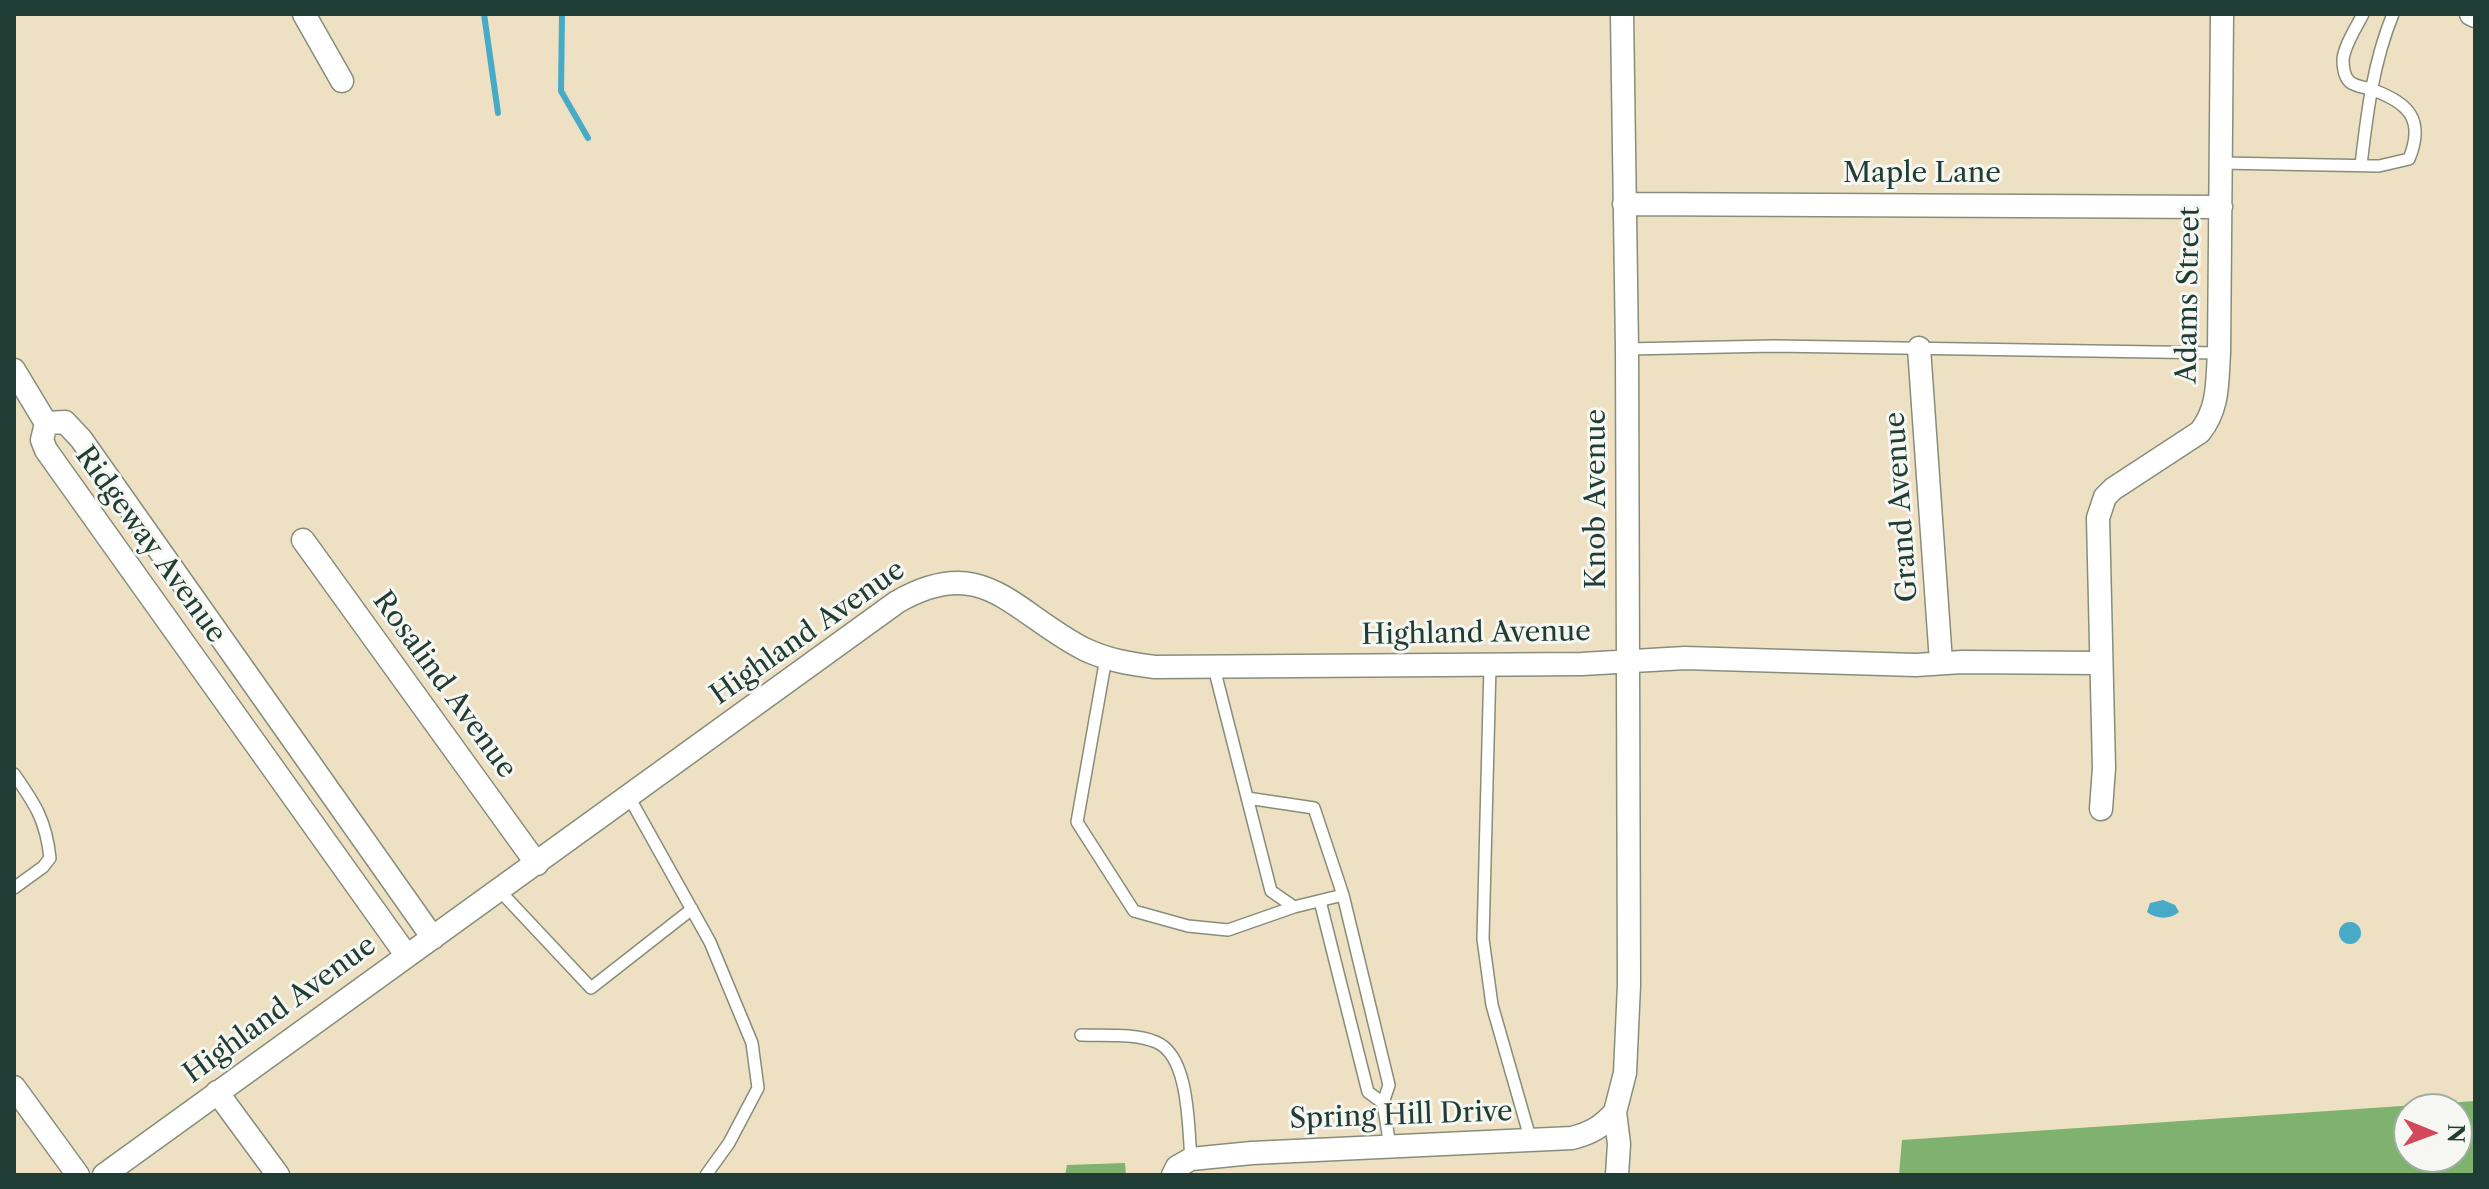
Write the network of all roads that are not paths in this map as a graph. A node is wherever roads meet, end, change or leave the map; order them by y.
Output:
1 (304, 14) edge
2 (1622, 14) edge
3 (2222, 14) edge
4 (2363, 14) edge
5 (2393, 14) edge
6 (342, 81) dead end
7 (2370, 88) junction
8 (2221, 163) junction
9 (2361, 165) junction
10 (1624, 204) junction
11 (2221, 207) junction
12 (1919, 348) junction
13 (1627, 349) junction
14 (2219, 353) junction
15 (14, 370) edge
16 (46, 423) junction
17 (303, 540) dead end
18 (1106, 658) junction
19 (1627, 660) junction
20 (1941, 662) junction
21 (2099, 663) junction
22 (1490, 665) junction
23 (1214, 668) junction
24 (14, 774) edge
25 (629, 797) junction
26 (1247, 798) junction
27 (2101, 809) dead end
28 (537, 864) junction
29 (14, 888) edge
30 (499, 890) junction
31 (1343, 895) junction
32 (1320, 901) junction
33 (1294, 907) junction
34 (692, 909) junction
35 (433, 938) junction
36 (407, 956) junction
37 (1081, 1035) dead end
38 (14, 1087) edge
39 (217, 1092) junction
40 (1383, 1103) junction
41 (1615, 1112) junction
42 (1531, 1141) junction
43 (1390, 1146) junction
44 (1182, 1166) edge
45 (78, 1175) edge
46 (104, 1175) edge
47 (278, 1175) edge
48 (706, 1175) edge
49 (1617, 1175) edge

1 - 6 street
2 - 10 street, Knob Avenue
3 - 8 street, Adams Street
4 - 7 lane
5 - 7 lane
7 - 9 lane
7 - 9 lane
8 - 9 lane
8 - 11 street, Adams Street
10 - 11 street, Maple Lane
10 - 13 street, Knob Avenue
11 - 14 street, Adams Street
12 - 13 lane
12 - 14 lane
12 - 20 street, Grand Avenue
13 - 19 street, Knob Avenue
14 - 21 street, Adams Street
15 - 16 street
16 - 35 street, Ridgeway Avenue
16 - 36 street, Ridgeway Avenue
17 - 28 street, Rosalind Avenue
18 - 23 street, Highland Avenue
18 - 25 street, Highland Avenue
18 - 33 lane
19 - 20 street, Highland Avenue
19 - 22 street, Highland Avenue
19 - 41 street, Knob Avenue
20 - 21 street, Highland Avenue
21 - 27 street, Adams Street
22 - 23 street, Highland Avenue
22 - 42 lane
23 - 26 lane
24 - 29 lane
25 - 28 street, Highland Avenue
25 - 34 lane
26 - 31 lane
26 - 33 lane
28 - 30 street, Highland Avenue
30 - 34 lane
30 - 35 street, Highland Avenue
31 - 32 lane
31 - 40 lane
32 - 33 lane
32 - 40 lane
34 - 48 lane
35 - 36 street, Highland Avenue
36 - 39 street, Highland Avenue
37 - 44 lane
38 - 45 street
39 - 46 street, Highland Avenue
39 - 47 street
40 - 43 lane
41 - 42 street, Spring Hill Drive
41 - 49 street, Knob Avenue
42 - 43 street, Spring Hill Drive
43 - 44 street, Spring Hill Drive

